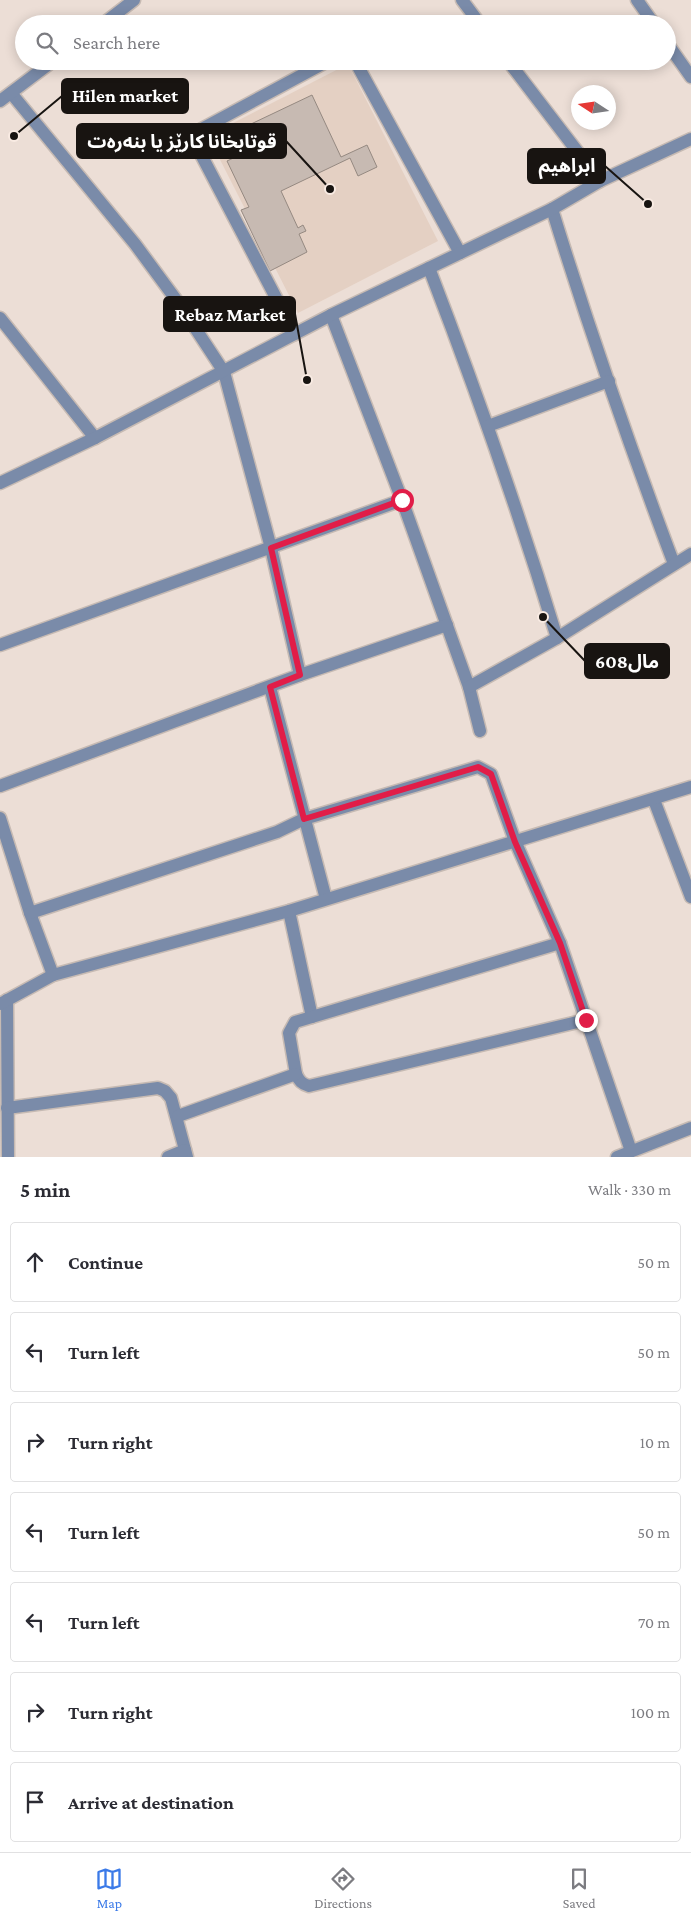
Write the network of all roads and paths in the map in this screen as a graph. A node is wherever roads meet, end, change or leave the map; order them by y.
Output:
1 (134, 0) edge
2 (462, 0) edge
3 (637, 0) edge
4 (115, 15) edge
5 (473, 15) edge
6 (648, 15) edge
7 (676, 56) edge
8 (41, 70) edge
9 (311, 70) edge
10 (360, 70) edge
11 (515, 70) edge
12 (691, 77) edge
13 (11, 93) junction
14 (0, 101) edge
15 (691, 139) edge
16 (600, 181) junction
17 (552, 210) junction
18 (460, 253) junction
19 (429, 268) junction
20 (331, 315) junction
21 (0, 318) edge
22 (295, 334) junction
23 (224, 372) junction
24 (609, 381) junction
25 (488, 426) junction
26 (95, 438) junction
27 (0, 483) edge
28 (402, 500) junction
29 (271, 548) junction
30 (691, 554) edge
31 (674, 564) junction
32 (447, 625) junction
33 (557, 638) junction
34 (0, 645) edge
35 (300, 675) junction
36 (270, 687) junction
37 (469, 687) junction
38 (480, 732) dead end
39 (0, 786) edge
40 (691, 787) edge
41 (654, 800) junction
42 (0, 818) edge
43 (304, 819) junction
44 (515, 842) junction
45 (691, 897) edge
46 (326, 898) junction
47 (289, 911) junction
48 (30, 913) junction
49 (560, 943) junction
50 (53, 975) junction
51 (3, 1002) edge
52 (312, 1017) junction
53 (586, 1020) junction
54 (296, 1074) junction
55 (7, 1108) junction
56 (178, 1116) junction
57 (691, 1128) edge
58 (4, 1134) edge
59 (631, 1151) junction
60 (186, 1154) edge
61 (8, 1157) edge
62 (168, 1157) edge
63 (617, 1157) edge

1 - 4 street
2 - 5 street
3 - 6 street
7 - 12 street
8 - 13 street
9 - 22 street
10 - 18 street
11 - 16 street
13 - 14 street
13 - 23 street
15 - 16 street
16 - 17 street
17 - 18 street
17 - 24 street
18 - 19 street
19 - 20 street
19 - 25 street
20 - 22 street
20 - 28 street
21 - 26 street
22 - 23 street
23 - 26 street
23 - 29 street
24 - 25 street
24 - 31 street
25 - 33 street
26 - 27 street
28 - 29 street
28 - 32 street
29 - 34 street
29 - 35 street
30 - 31 street
31 - 33 street
32 - 35 street
32 - 37 street
33 - 37 street
35 - 36 street
36 - 39 street
36 - 43 street
37 - 38 street
40 - 41 street
41 - 44 street
41 - 45 street
42 - 48 street
43 - 44 street
43 - 46 street
43 - 48 street
44 - 46 street
44 - 49 street
46 - 47 street
47 - 50 street
47 - 52 street
48 - 50 street
49 - 52 street
49 - 53 street
50 - 51 street
51 - 55 street
52 - 54 street
53 - 54 street
53 - 59 street
54 - 56 street
55 - 56 street
55 - 58 street
56 - 60 street
57 - 59 street
58 - 61 street
59 - 63 street
60 - 62 street

